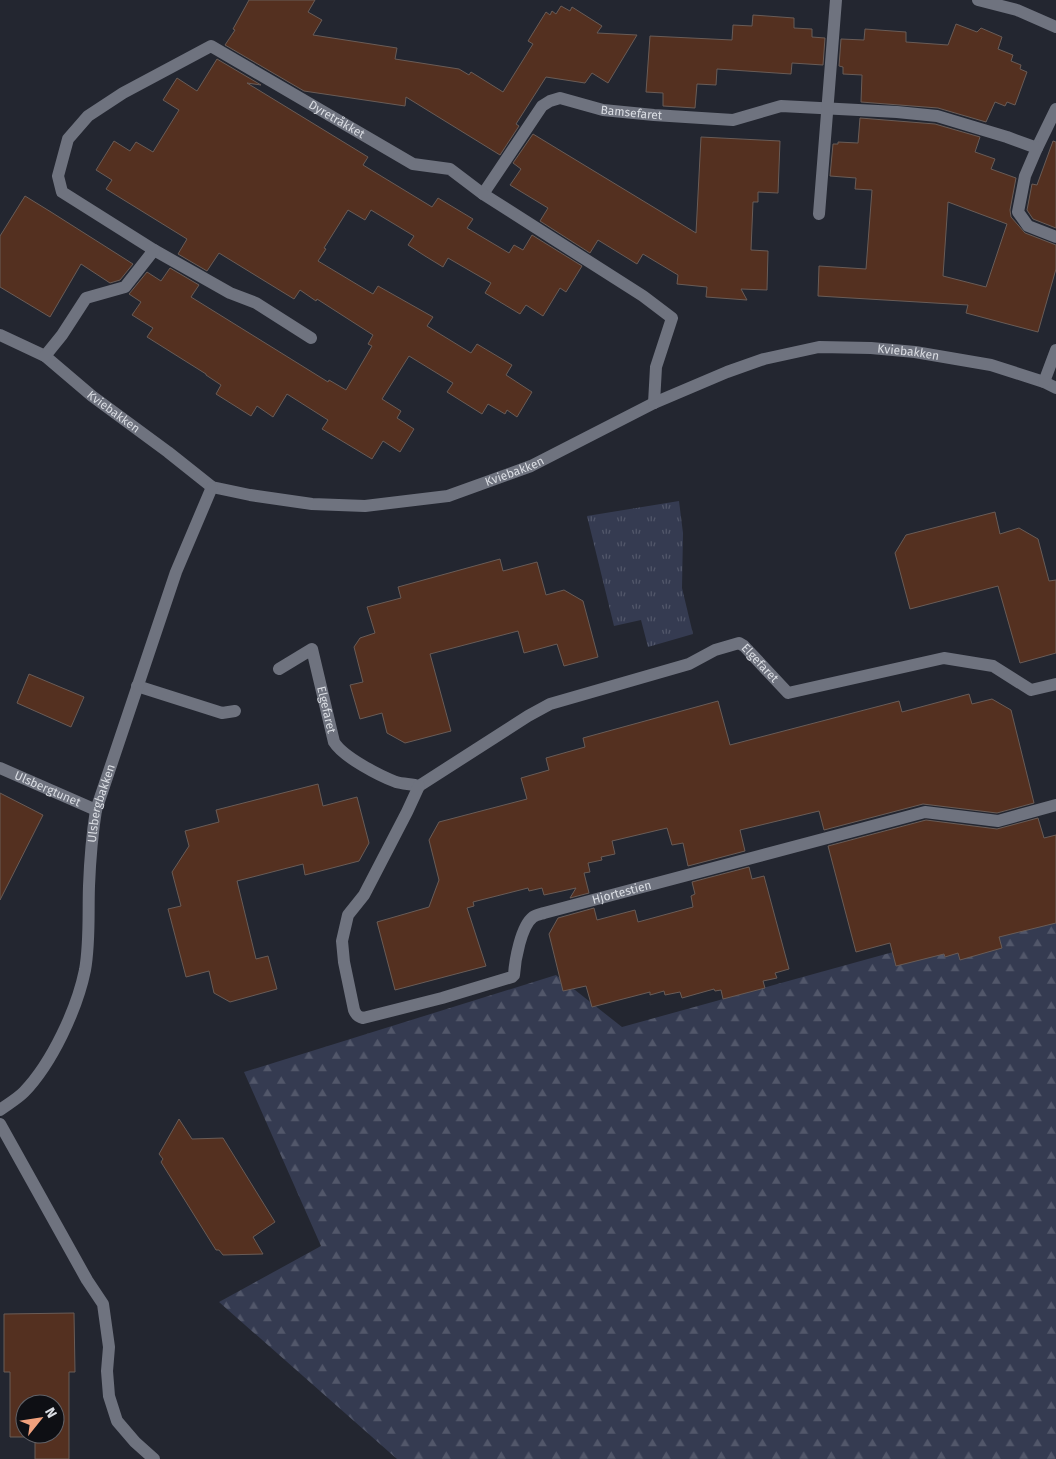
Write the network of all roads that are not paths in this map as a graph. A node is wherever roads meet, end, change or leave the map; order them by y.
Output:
1 (836, 0) edge
2 (978, 0) edge
3 (1056, 27) edge
4 (828, 108) junction
5 (1056, 110) edge
6 (1037, 148) junction
7 (483, 194) junction
8 (819, 214) dead end
9 (1056, 238) edge
10 (154, 250) junction
11 (0, 335) edge
12 (311, 338) dead end
13 (1056, 350) edge
14 (45, 356) junction
15 (1044, 382) junction
16 (1056, 388) edge
17 (654, 403) junction
18 (212, 487) junction
19 (279, 669) dead end
20 (1056, 684) edge
21 (137, 686) junction
22 (235, 711) dead end
23 (0, 768) edge
24 (419, 786) junction
25 (1056, 805) edge
26 (96, 810) junction
27 (0, 1110) edge
28 (0, 1124) edge
29 (154, 1459) edge

1 - 4 street
2 - 3 street
4 - 6 street, Bamsefaret
4 - 7 street, Bamsefaret
4 - 8 street
5 - 6 street
6 - 9 street
7 - 10 street, Dyretråkket
7 - 17 street, Dyretråkket
10 - 12 street, Dyretråkket
10 - 14 street
11 - 14 street, Kviebakken
13 - 15 street
14 - 18 street, Kviebakken
15 - 16 street, Kviebakken
15 - 17 street, Kviebakken
17 - 18 street, Kviebakken
18 - 21 street, Ulsbergbakken
19 - 24 street, Elgefaret
20 - 24 street, Elgefaret
21 - 22 street
21 - 26 street, Ulsbergbakken
23 - 26 street, Ulsbergtunet
24 - 25 street, Hjortestien
26 - 27 street, Ulsbergbakken
28 - 29 street

